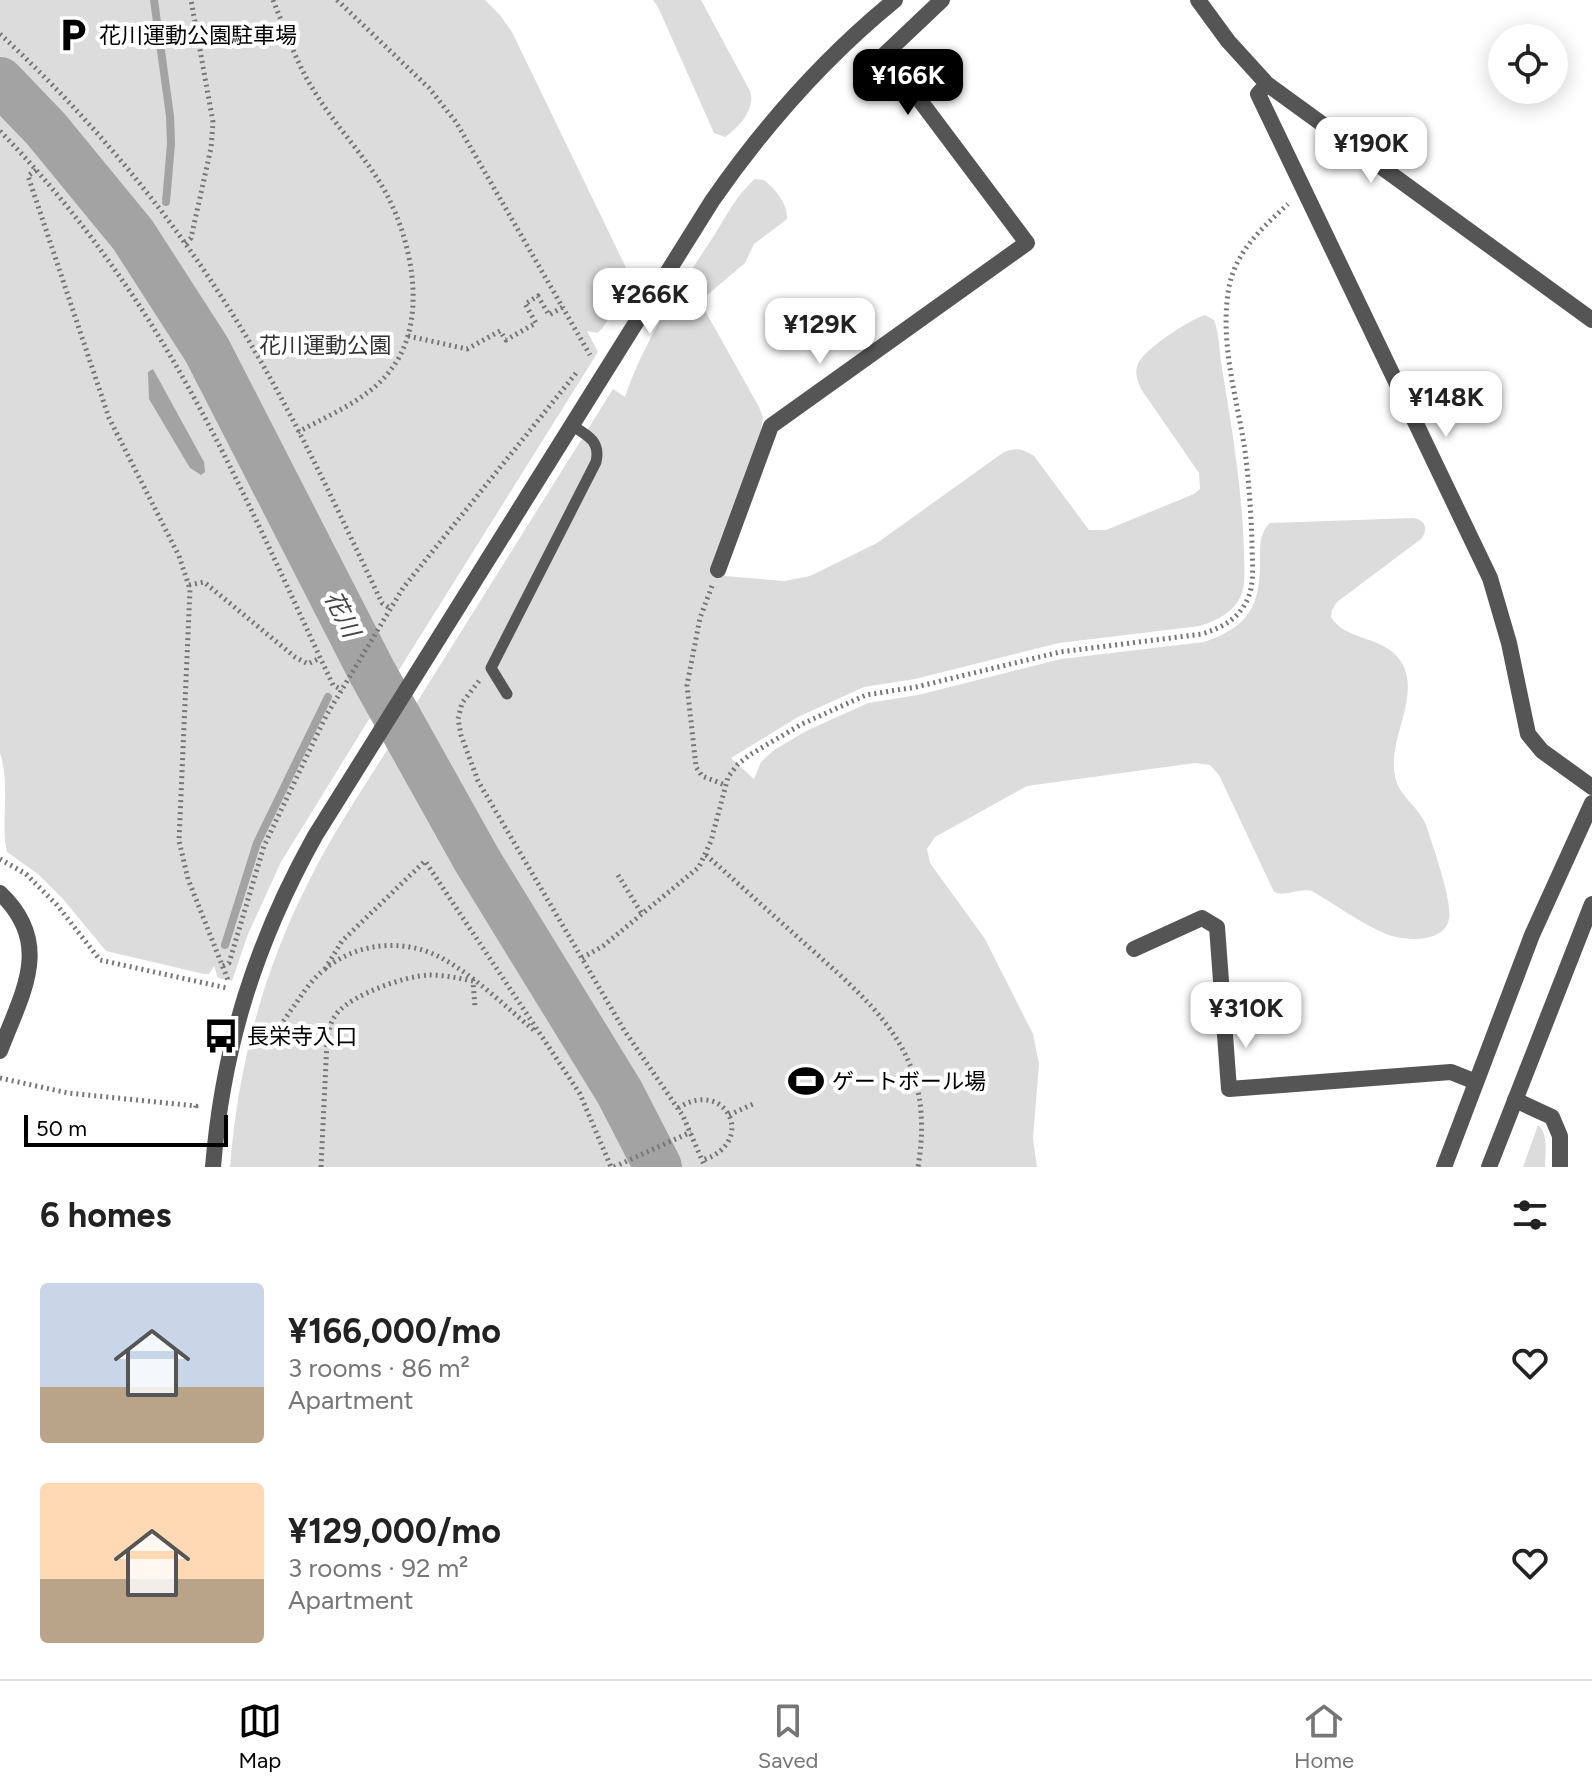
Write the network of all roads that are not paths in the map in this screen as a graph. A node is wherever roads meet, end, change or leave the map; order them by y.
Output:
1 (895, 0) edge
2 (942, 0) edge
3 (1198, 0) edge
4 (1267, 84) junction
5 (1592, 320) edge
6 (571, 425) junction
7 (718, 570) road end
8 (507, 694) dead end
9 (1592, 787) edge
10 (1592, 803) edge
11 (0, 893) edge
12 (1592, 904) edge
13 (1134, 949) dead end
14 (0, 1051) edge
15 (1476, 1082) junction
16 (1515, 1100) junction
17 (213, 1167) edge
18 (1444, 1167) edge
19 (1489, 1167) edge
20 (1560, 1167) edge

1 - 6 street
2 - 7 street
3 - 4 street
4 - 5 street
4 - 9 street
6 - 8 lane
6 - 17 street
10 - 15 street
11 - 14 street
12 - 16 street
13 - 15 street
15 - 18 street
16 - 19 street
16 - 20 street

